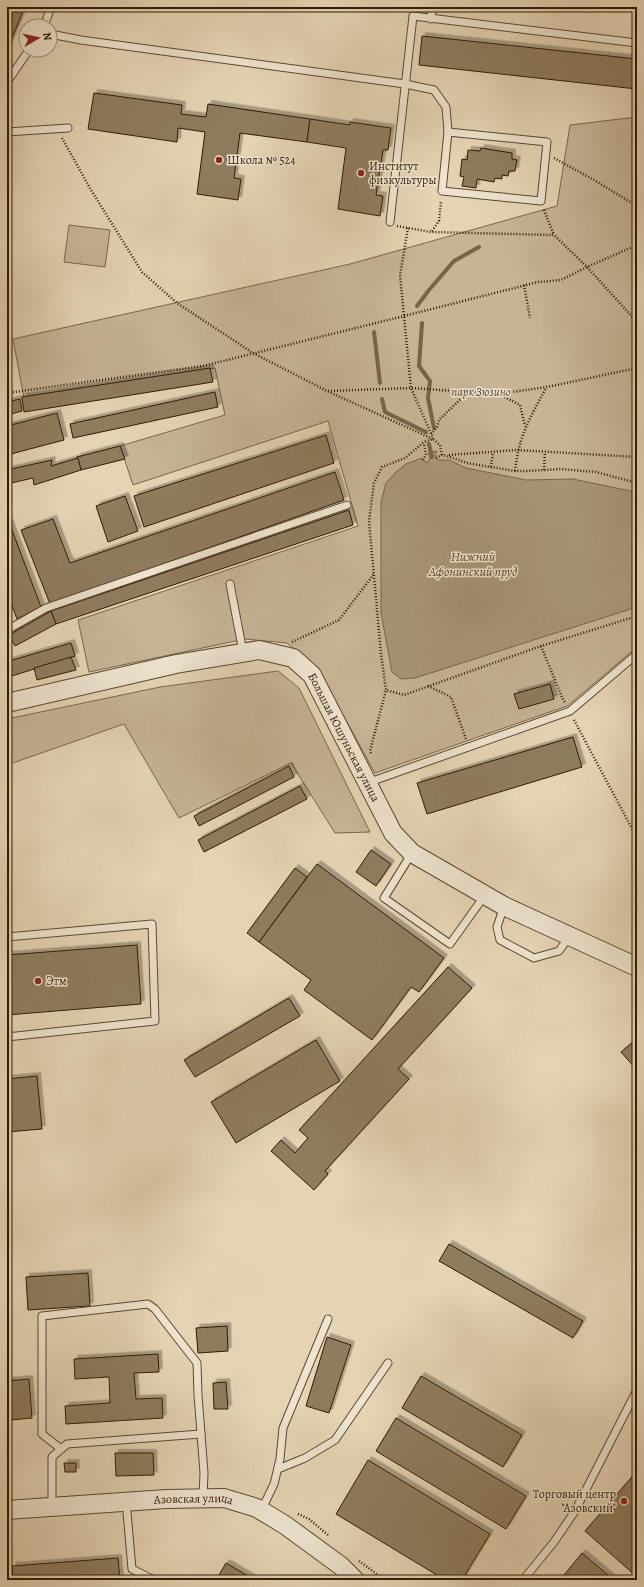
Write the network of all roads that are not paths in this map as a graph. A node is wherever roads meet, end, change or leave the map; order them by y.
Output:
1 (51, 7) edge
2 (432, 7) edge
3 (47, 18) edge
4 (431, 19) junction
5 (58, 36) edge
6 (637, 43) edge
7 (24, 58) edge
8 (7, 82) edge
9 (405, 84) junction
10 (68, 128) dead end
11 (7, 132) edge
12 (448, 132) junction
13 (390, 222) dead end
14 (347, 505) dead end
15 (230, 584) dead end
16 (7, 630) edge
17 (243, 652) junction
18 (637, 654) edge
19 (7, 703) edge
20 (375, 781) junction
21 (412, 853) junction
22 (485, 895) junction
23 (504, 906) junction
24 (570, 936) junction
25 (7, 937) edge
26 (637, 967) edge
27 (7, 1037) edge
28 (328, 1320) dead end
29 (388, 1362) dead end
30 (637, 1390) edge
31 (201, 1434) junction
32 (61, 1449) junction
33 (278, 1469) junction
34 (203, 1498) junction
35 (126, 1501) junction
36 (52, 1506) junction
37 (7, 1510) edge
38 (261, 1511) junction
39 (154, 1580) edge
40 (355, 1580) edge
41 (523, 1580) edge

1 - 3 lane
2 - 4 lane
4 - 6 lane
4 - 9 lane
5 - 9 lane
7 - 8 lane
9 - 12 lane
9 - 13 lane
10 - 11 lane
12 - 12 lane
14 - 16 lane
15 - 17 lane
17 - 19 street, Большая Юшуньская улица
17 - 20 street, Большая Юшуньская улица
18 - 20 lane
20 - 21 street, Большая Юшуньская улица
21 - 22 street, Большая Юшуньская улица
21 - 22 lane
22 - 23 street, Большая Юшуньская улица
23 - 24 street, Большая Юшуньская улица
23 - 24 lane
24 - 26 street, Большая Юшуньская улица
25 - 27 lane
28 - 33 lane
29 - 33 lane
30 - 41 lane
31 - 32 lane
31 - 32 lane
31 - 34 lane
32 - 36 lane
33 - 38 lane
34 - 35 street, Азовская улица
34 - 38 street, Азовская улица
35 - 36 street, Азовская улица
35 - 39 lane
36 - 37 street, Азовская улица
38 - 40 street, Азовская улица

